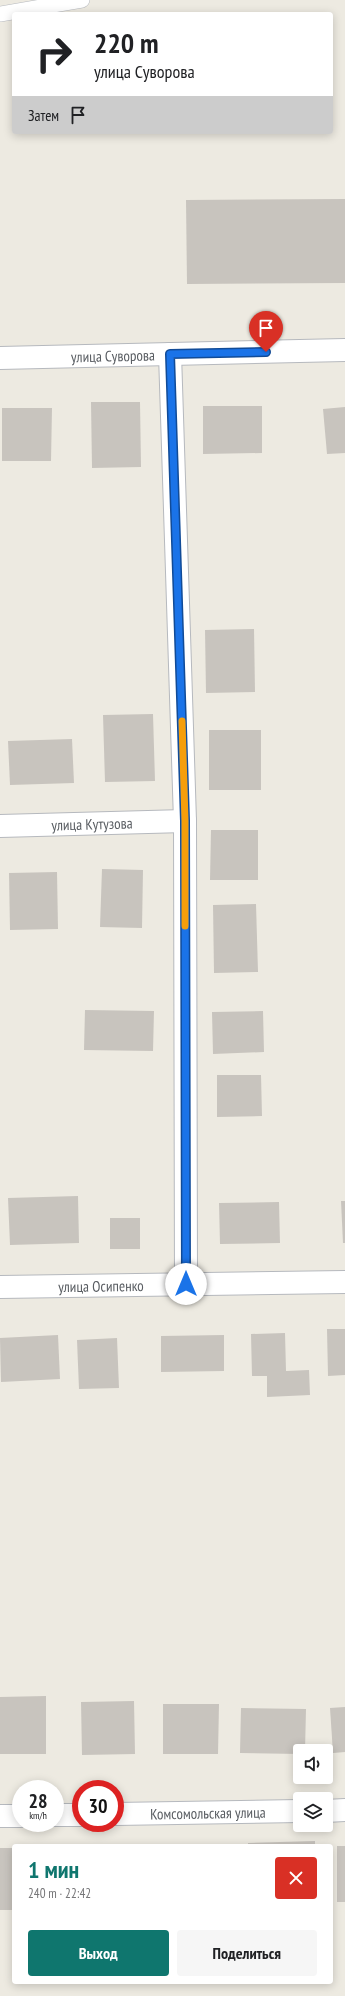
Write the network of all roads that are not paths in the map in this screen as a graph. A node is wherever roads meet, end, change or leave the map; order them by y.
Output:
1 (82, 0) edge
2 (0, 14) edge
3 (345, 350) edge
4 (170, 354) junction
5 (0, 358) edge
6 (185, 821) junction
7 (0, 826) edge
8 (345, 1282) edge
9 (186, 1284) junction
10 (0, 1287) edge
11 (345, 1810) edge
12 (293, 1811) edge
13 (333, 1811) edge
14 (124, 1814) edge
15 (0, 1816) edge
16 (12, 1816) edge

1 - 2 lane
3 - 4 street, улица Суворова
4 - 5 street, улица Суворова
4 - 6 street
6 - 7 street, улица Кутузова
6 - 9 street
8 - 9 street, улица Осипенко
9 - 10 street, улица Осипенко
11 - 13 street
12 - 14 street, Комсомольская улица
15 - 16 street

